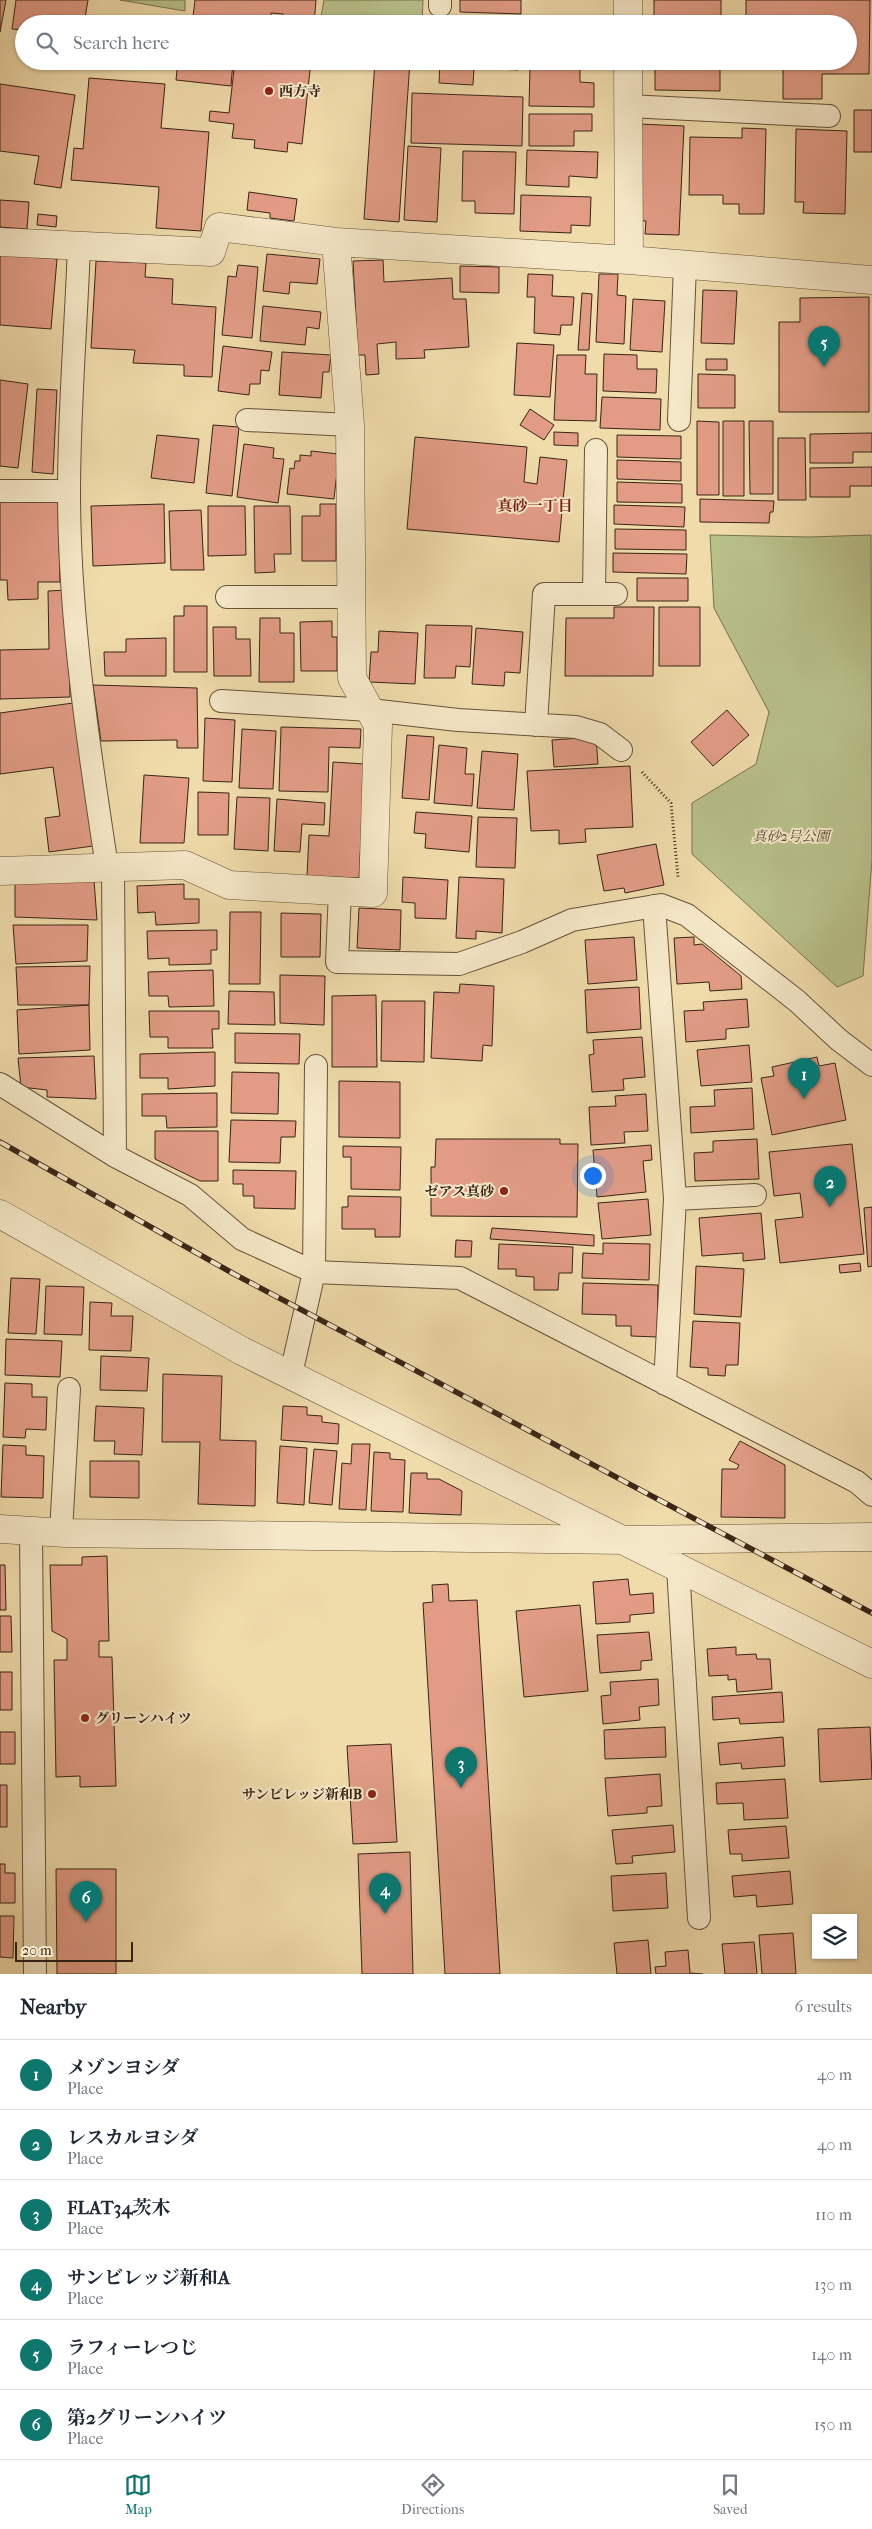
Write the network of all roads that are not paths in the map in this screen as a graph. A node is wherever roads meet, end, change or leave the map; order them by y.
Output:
1 (628, 0) edge
2 (628, 15) edge
3 (628, 70) edge
4 (628, 106) junction
5 (829, 116) dead end
6 (0, 242) edge
7 (336, 242) junction
8 (79, 246) junction
9 (629, 260) junction
10 (684, 265) junction
11 (872, 280) edge
12 (247, 420) dead end
13 (679, 420) dead end
14 (350, 425) junction
15 (596, 450) dead end
16 (0, 490) edge
17 (69, 491) junction
18 (227, 597) dead end
19 (351, 597) junction
20 (221, 701) dead end
21 (370, 710) junction
22 (536, 725) junction
23 (622, 750) road end
24 (110, 867) junction
25 (0, 871) edge
26 (340, 892) junction
27 (654, 906) junction
28 (872, 1065) edge
29 (316, 1066) dead end
30 (0, 1084) edge
31 (115, 1156) junction
32 (755, 1195) dead end
33 (675, 1199) junction
34 (0, 1214) edge
35 (314, 1272) junction
36 (291, 1374) junction
37 (665, 1384) junction
38 (69, 1389) dead end
39 (872, 1495) edge
40 (0, 1530) edge
41 (31, 1531) junction
42 (61, 1532) junction
43 (872, 1537) edge
44 (624, 1540) junction
45 (678, 1567) junction
46 (872, 1664) edge
47 (699, 1918) dead end
48 (35, 1974) edge

1 - 2 street
3 - 4 street
4 - 5 lane
4 - 9 street
6 - 8 street
7 - 8 street
7 - 9 street
7 - 14 street
8 - 17 lane
9 - 10 street
10 - 11 street
10 - 13 lane
12 - 14 lane
14 - 19 street
15 - 22 lane
16 - 17 lane
17 - 24 lane
18 - 19 lane
19 - 21 street
20 - 21 lane
21 - 22 lane
21 - 26 street
22 - 23 lane
24 - 25 street
24 - 26 street
24 - 31 lane
26 - 27 lane
27 - 28 lane
27 - 33 lane
29 - 35 lane
30 - 31 lane
31 - 35 lane
32 - 33 lane
33 - 37 lane
34 - 36 street
35 - 36 lane
35 - 37 lane
36 - 44 street
37 - 39 lane
38 - 42 lane
40 - 41 street
41 - 42 street
41 - 48 lane
42 - 44 street
43 - 44 street
44 - 45 street
45 - 46 street
45 - 47 lane

